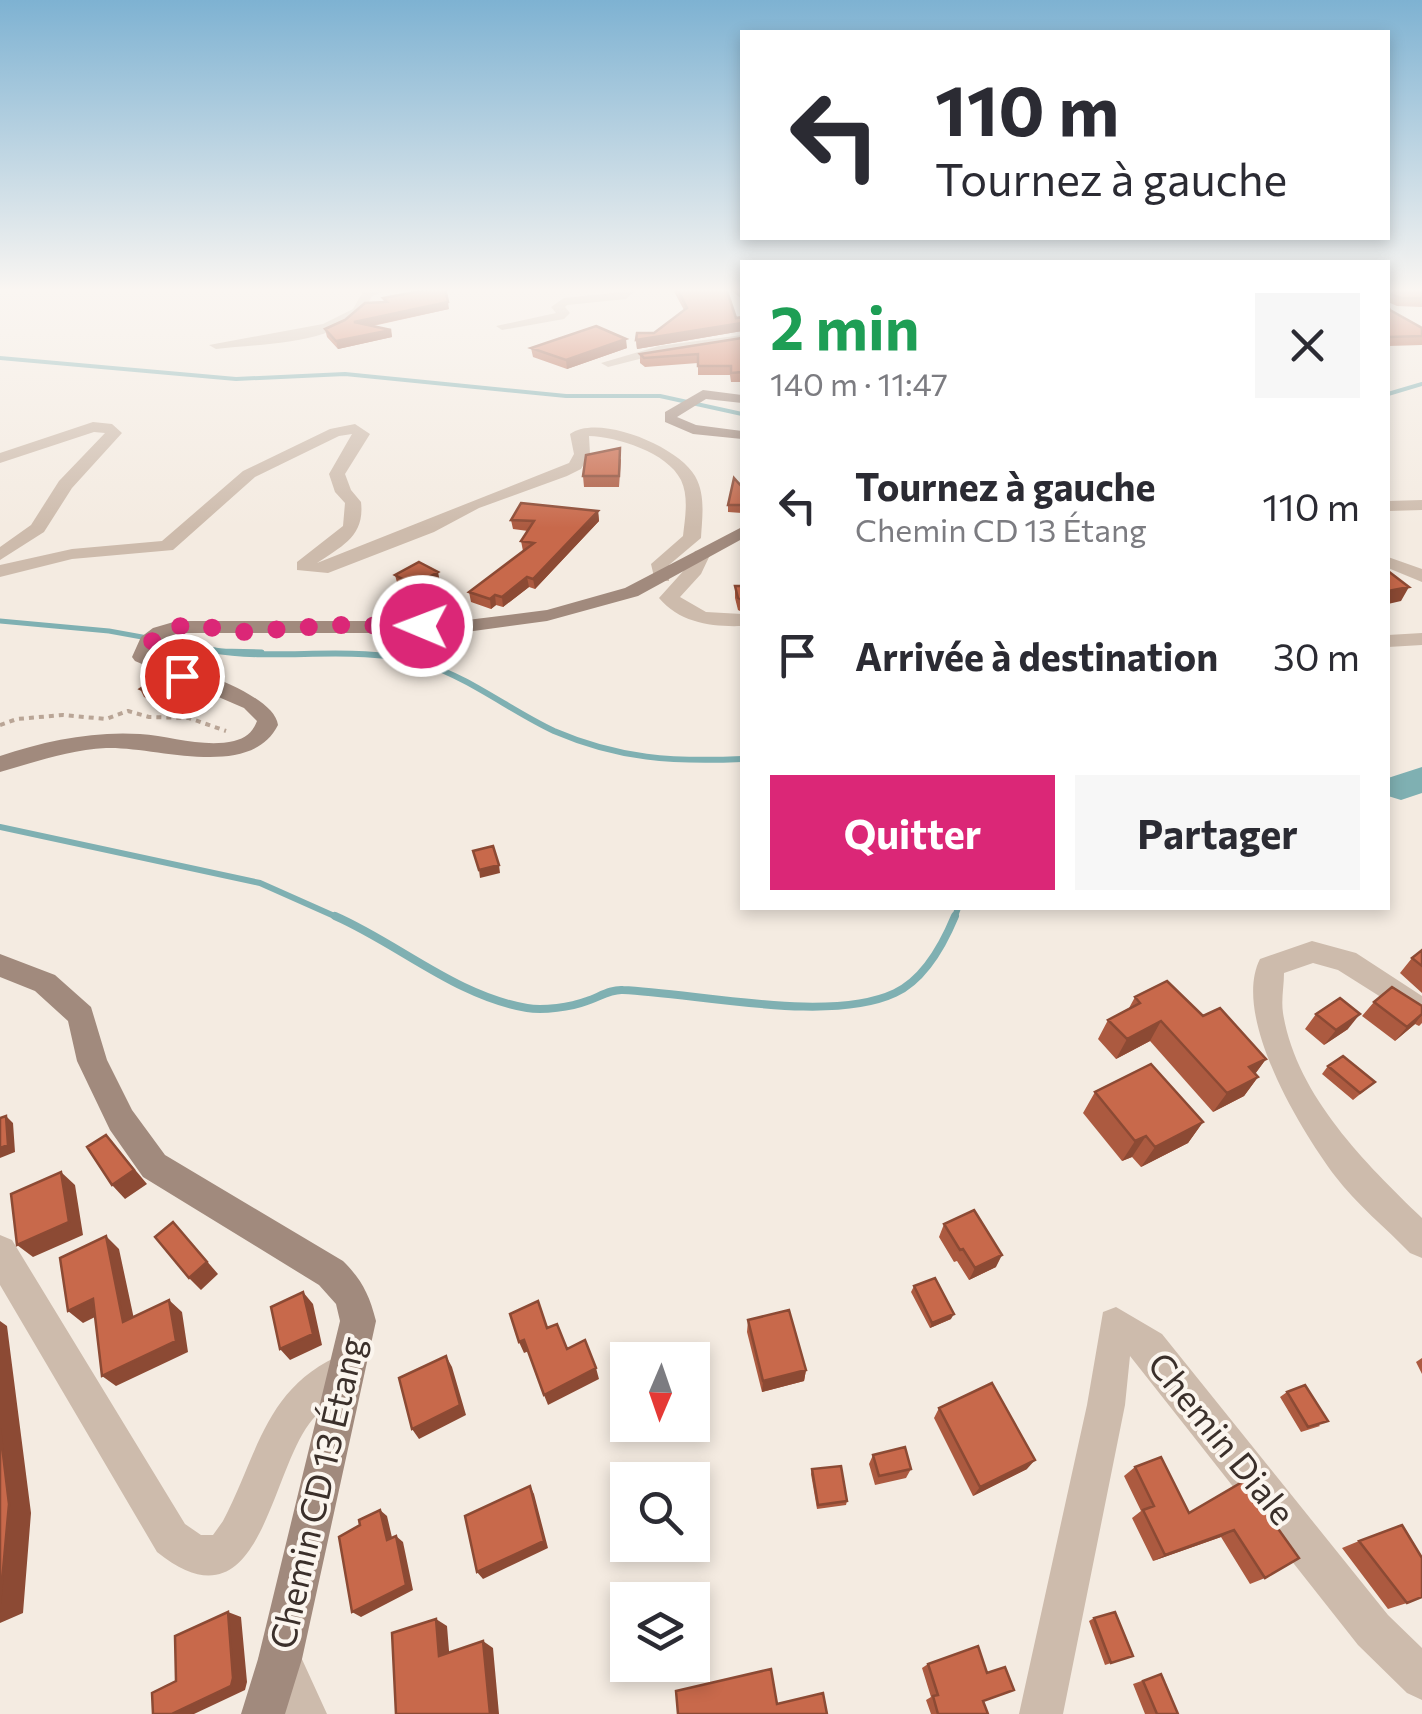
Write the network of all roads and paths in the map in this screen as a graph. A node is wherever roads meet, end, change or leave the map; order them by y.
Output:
1 (740, 399) edge
2 (740, 434) edge
3 (0, 458) edge
4 (1422, 505) edge
5 (1390, 506) edge
6 (740, 533) edge
7 (0, 555) edge
8 (700, 555) junction
9 (1390, 563) edge
10 (0, 571) edge
11 (662, 576) junction
12 (1422, 576) edge
13 (740, 620) edge
14 (1422, 638) edge
15 (1390, 642) edge
16 (0, 764) edge
17 (0, 965) edge
18 (1422, 1011) edge
19 (1422, 1241) edge
20 (0, 1252) edge
21 (345, 1371) junction
22 (280, 1659) junction
23 (1422, 1678) edge
24 (262, 1714) edge
25 (306, 1714) edge
26 (1041, 1714) edge

1 - 2 main road
3 - 7 street
4 - 5 street
6 - 8 main road
8 - 11 main road
8 - 13 street
9 - 12 street
10 - 11 street
11 - 16 main road
14 - 15 street
17 - 21 main road, Chemin CD 13 Étang
18 - 19 street
20 - 21 street
21 - 22 main road, Chemin CD 13 Étang
22 - 24 main road, Chemin CD 13 Étang
22 - 25 street
23 - 26 street, Chemin Diale

